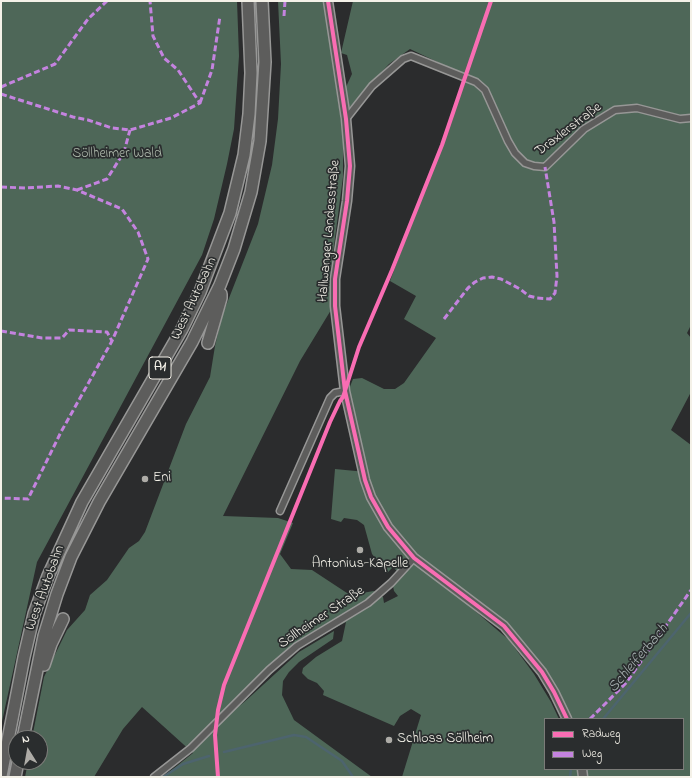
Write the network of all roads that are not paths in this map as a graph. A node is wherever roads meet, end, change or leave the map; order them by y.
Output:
1 (248, 1) edge
2 (262, 1) edge
3 (328, 1) edge
4 (691, 118) edge
5 (346, 119) junction
6 (220, 285) junction
7 (208, 343) dead end
8 (346, 391) junction
9 (280, 511) dead end
10 (414, 558) junction
11 (63, 619) dead end
12 (33, 687) junction
13 (567, 718) edge
14 (24, 730) edge
15 (1, 776) edge
16 (154, 777) edge

1 - 15 highway, West Autobahn / A1
2 - 6 highway, West Autobahn / A1
3 - 5 street, Hallwanger Landesstraße
4 - 5 street, Draxlerstraße
5 - 8 street, Hallwanger Landesstraße
6 - 7 highway
6 - 12 highway, West Autobahn / A1
8 - 9 street
8 - 10 street, Hallwanger Landesstraße
10 - 13 street, Hallwanger Landesstraße
10 - 16 street, Söllheimer Straße
11 - 12 highway
12 - 14 highway, West Autobahn / A1

